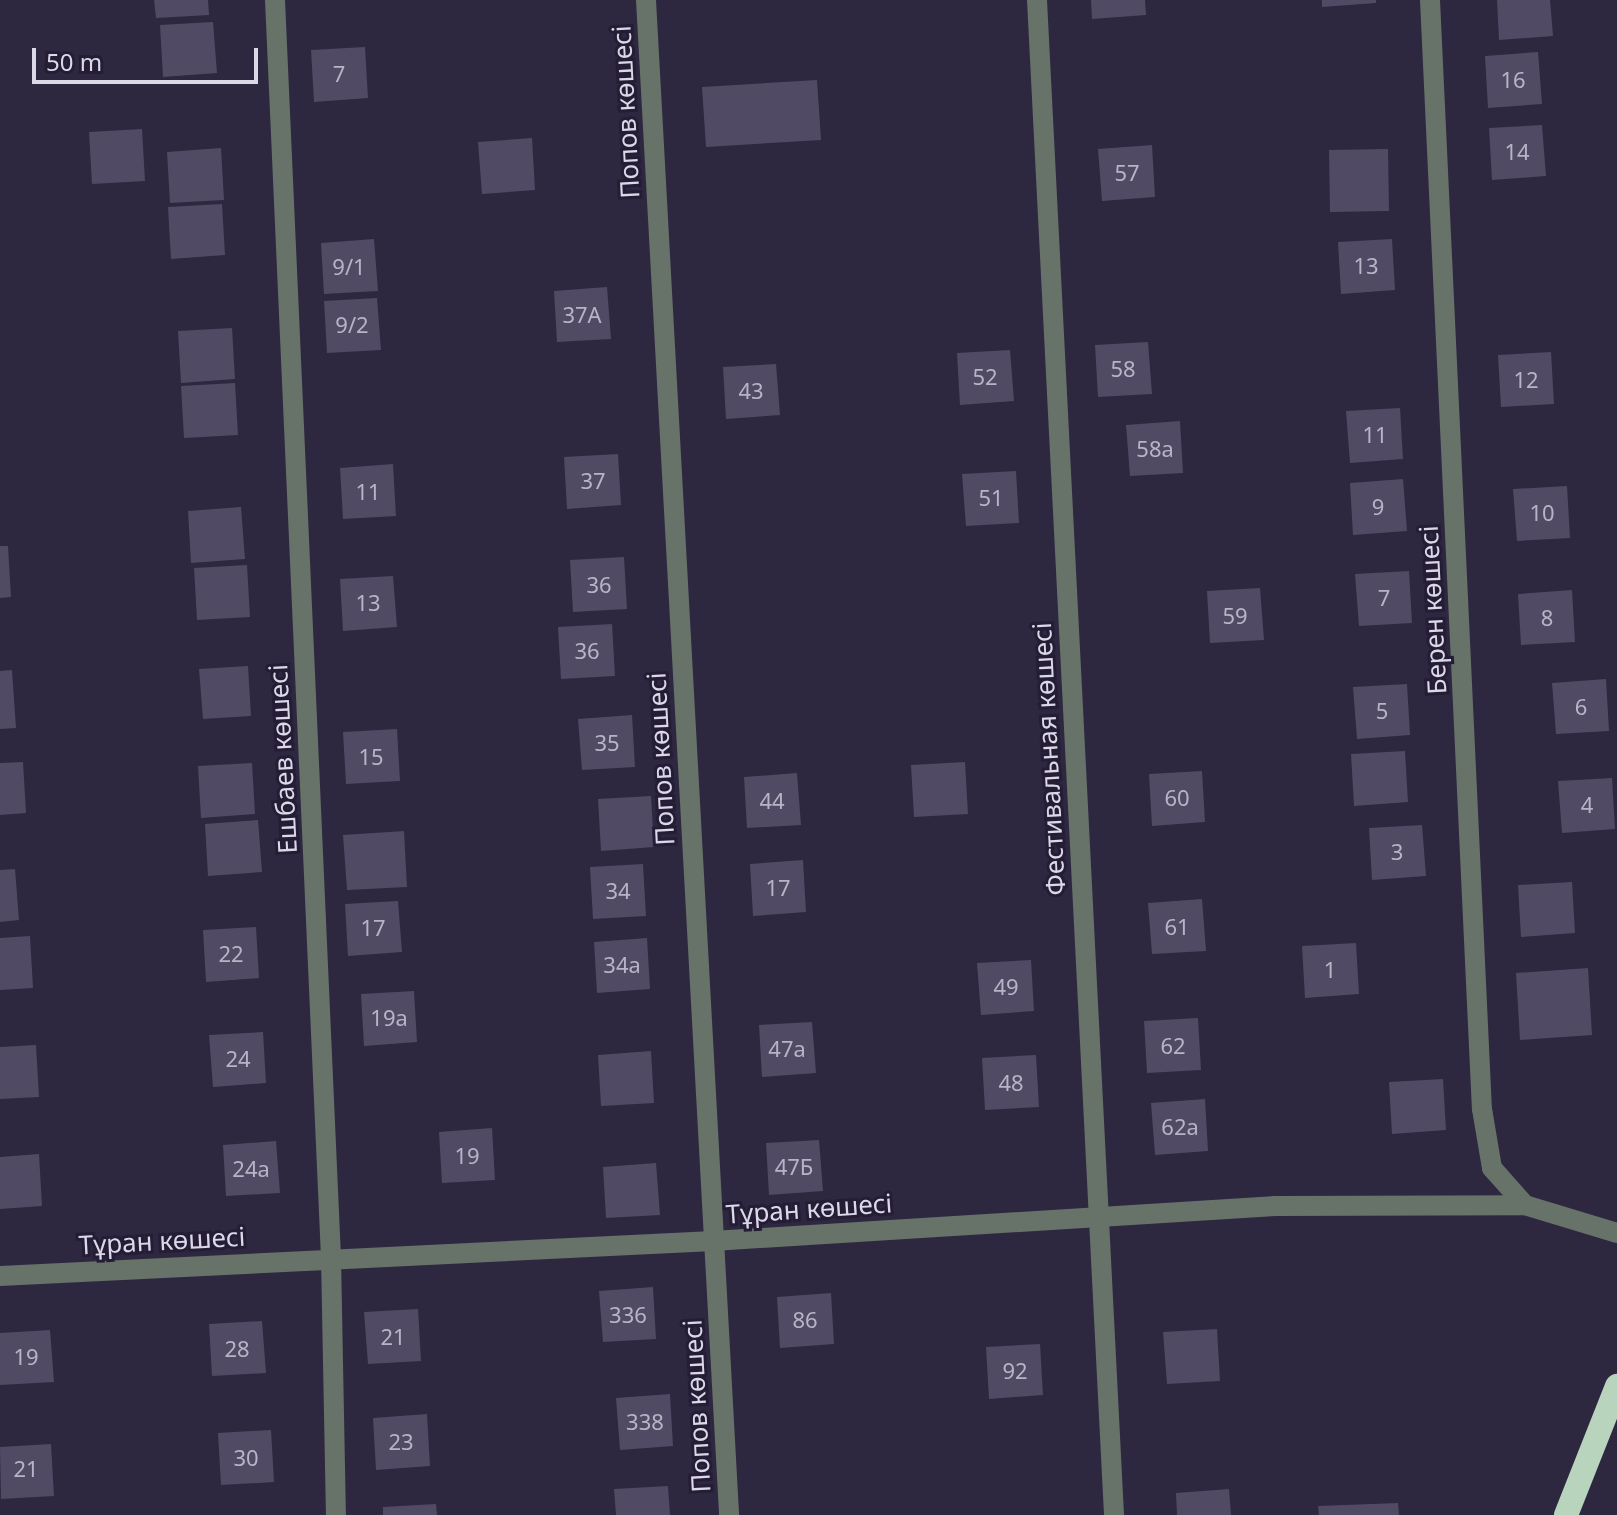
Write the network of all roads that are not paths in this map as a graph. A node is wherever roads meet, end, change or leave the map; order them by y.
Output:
1 (275, 0) edge
2 (646, 0) edge
3 (1037, 0) edge
4 (1430, 0) edge
5 (1525, 1205) junction
6 (1098, 1214) junction
7 (1617, 1233) edge
8 (713, 1241) junction
9 (331, 1258) junction
10 (0, 1276) edge
11 (1617, 1386) edge
12 (336, 1515) edge
13 (729, 1515) edge
14 (1114, 1515) edge
15 (1566, 1515) edge

1 - 9 street, Ешбаев көшесі
2 - 8 street, Попов көшесі
3 - 6 street, Фестивальная көшесі
4 - 5 street, Берен көшесі
5 - 6 street, Тұран көшесі
5 - 7 street, Тұран көшесі
6 - 8 street, Тұран көшесі
6 - 14 street, Фестивальная көшесі
8 - 9 street, Тұран көшесі
8 - 13 street, Попов көшесі
9 - 10 street, Тұран көшесі
9 - 12 street, Ешбаев көшесі
11 - 15 highway

